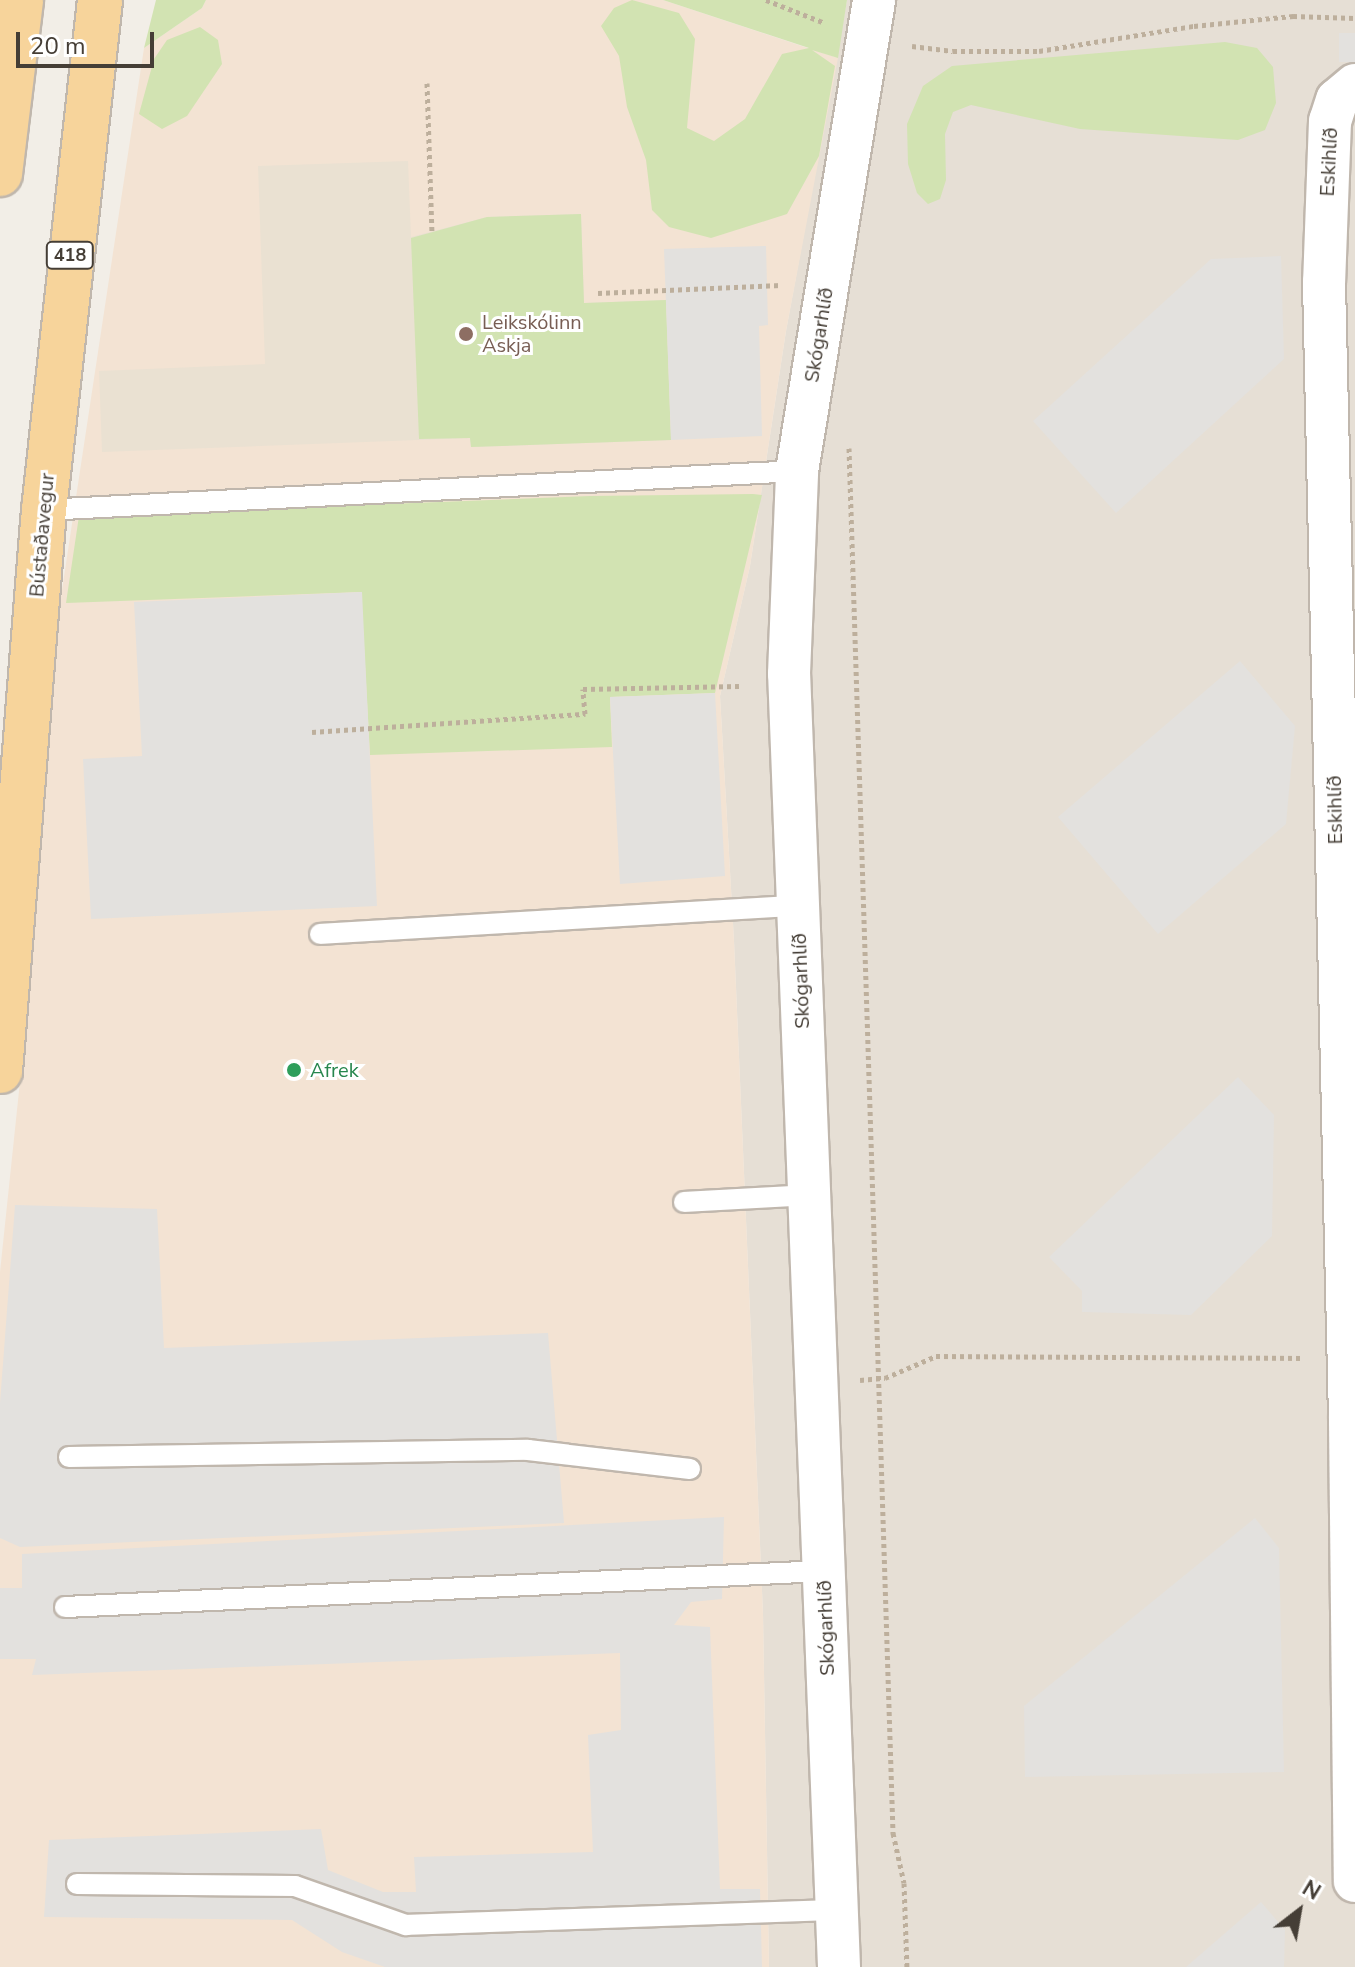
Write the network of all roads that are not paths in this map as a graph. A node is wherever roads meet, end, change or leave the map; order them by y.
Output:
1 (21, 0) edge
2 (98, 0) edge
3 (871, 18) edge
4 (1355, 85) edge
5 (0, 174) edge
6 (797, 471) junction
7 (44, 510) junction
8 (798, 906) junction
9 (320, 934) dead end
10 (0, 1071) edge
11 (810, 1195) junction
12 (684, 1202) dead end
13 (1353, 1421) edge
14 (69, 1457) dead end
15 (690, 1469) dead end
16 (824, 1571) junction
17 (65, 1607) dead end
18 (1355, 1881) edge
19 (77, 1884) dead end
20 (837, 1910) junction
21 (839, 1967) edge

1 - 5 main road
2 - 7 main road, Bústaðavegur / 418
3 - 6 street, Skógarhlíð
4 - 13 street, Eskihlíð
6 - 7 lane
6 - 8 street, Skógarhlíð
7 - 10 main road, Bústaðavegur / 418
8 - 9 lane
8 - 11 street, Skógarhlíð
11 - 12 lane
11 - 16 street, Skógarhlíð
13 - 18 street, Eskihlíð
14 - 15 lane
16 - 17 lane
16 - 20 street, Skógarhlíð
19 - 20 lane
20 - 21 street, Skógarhlíð

